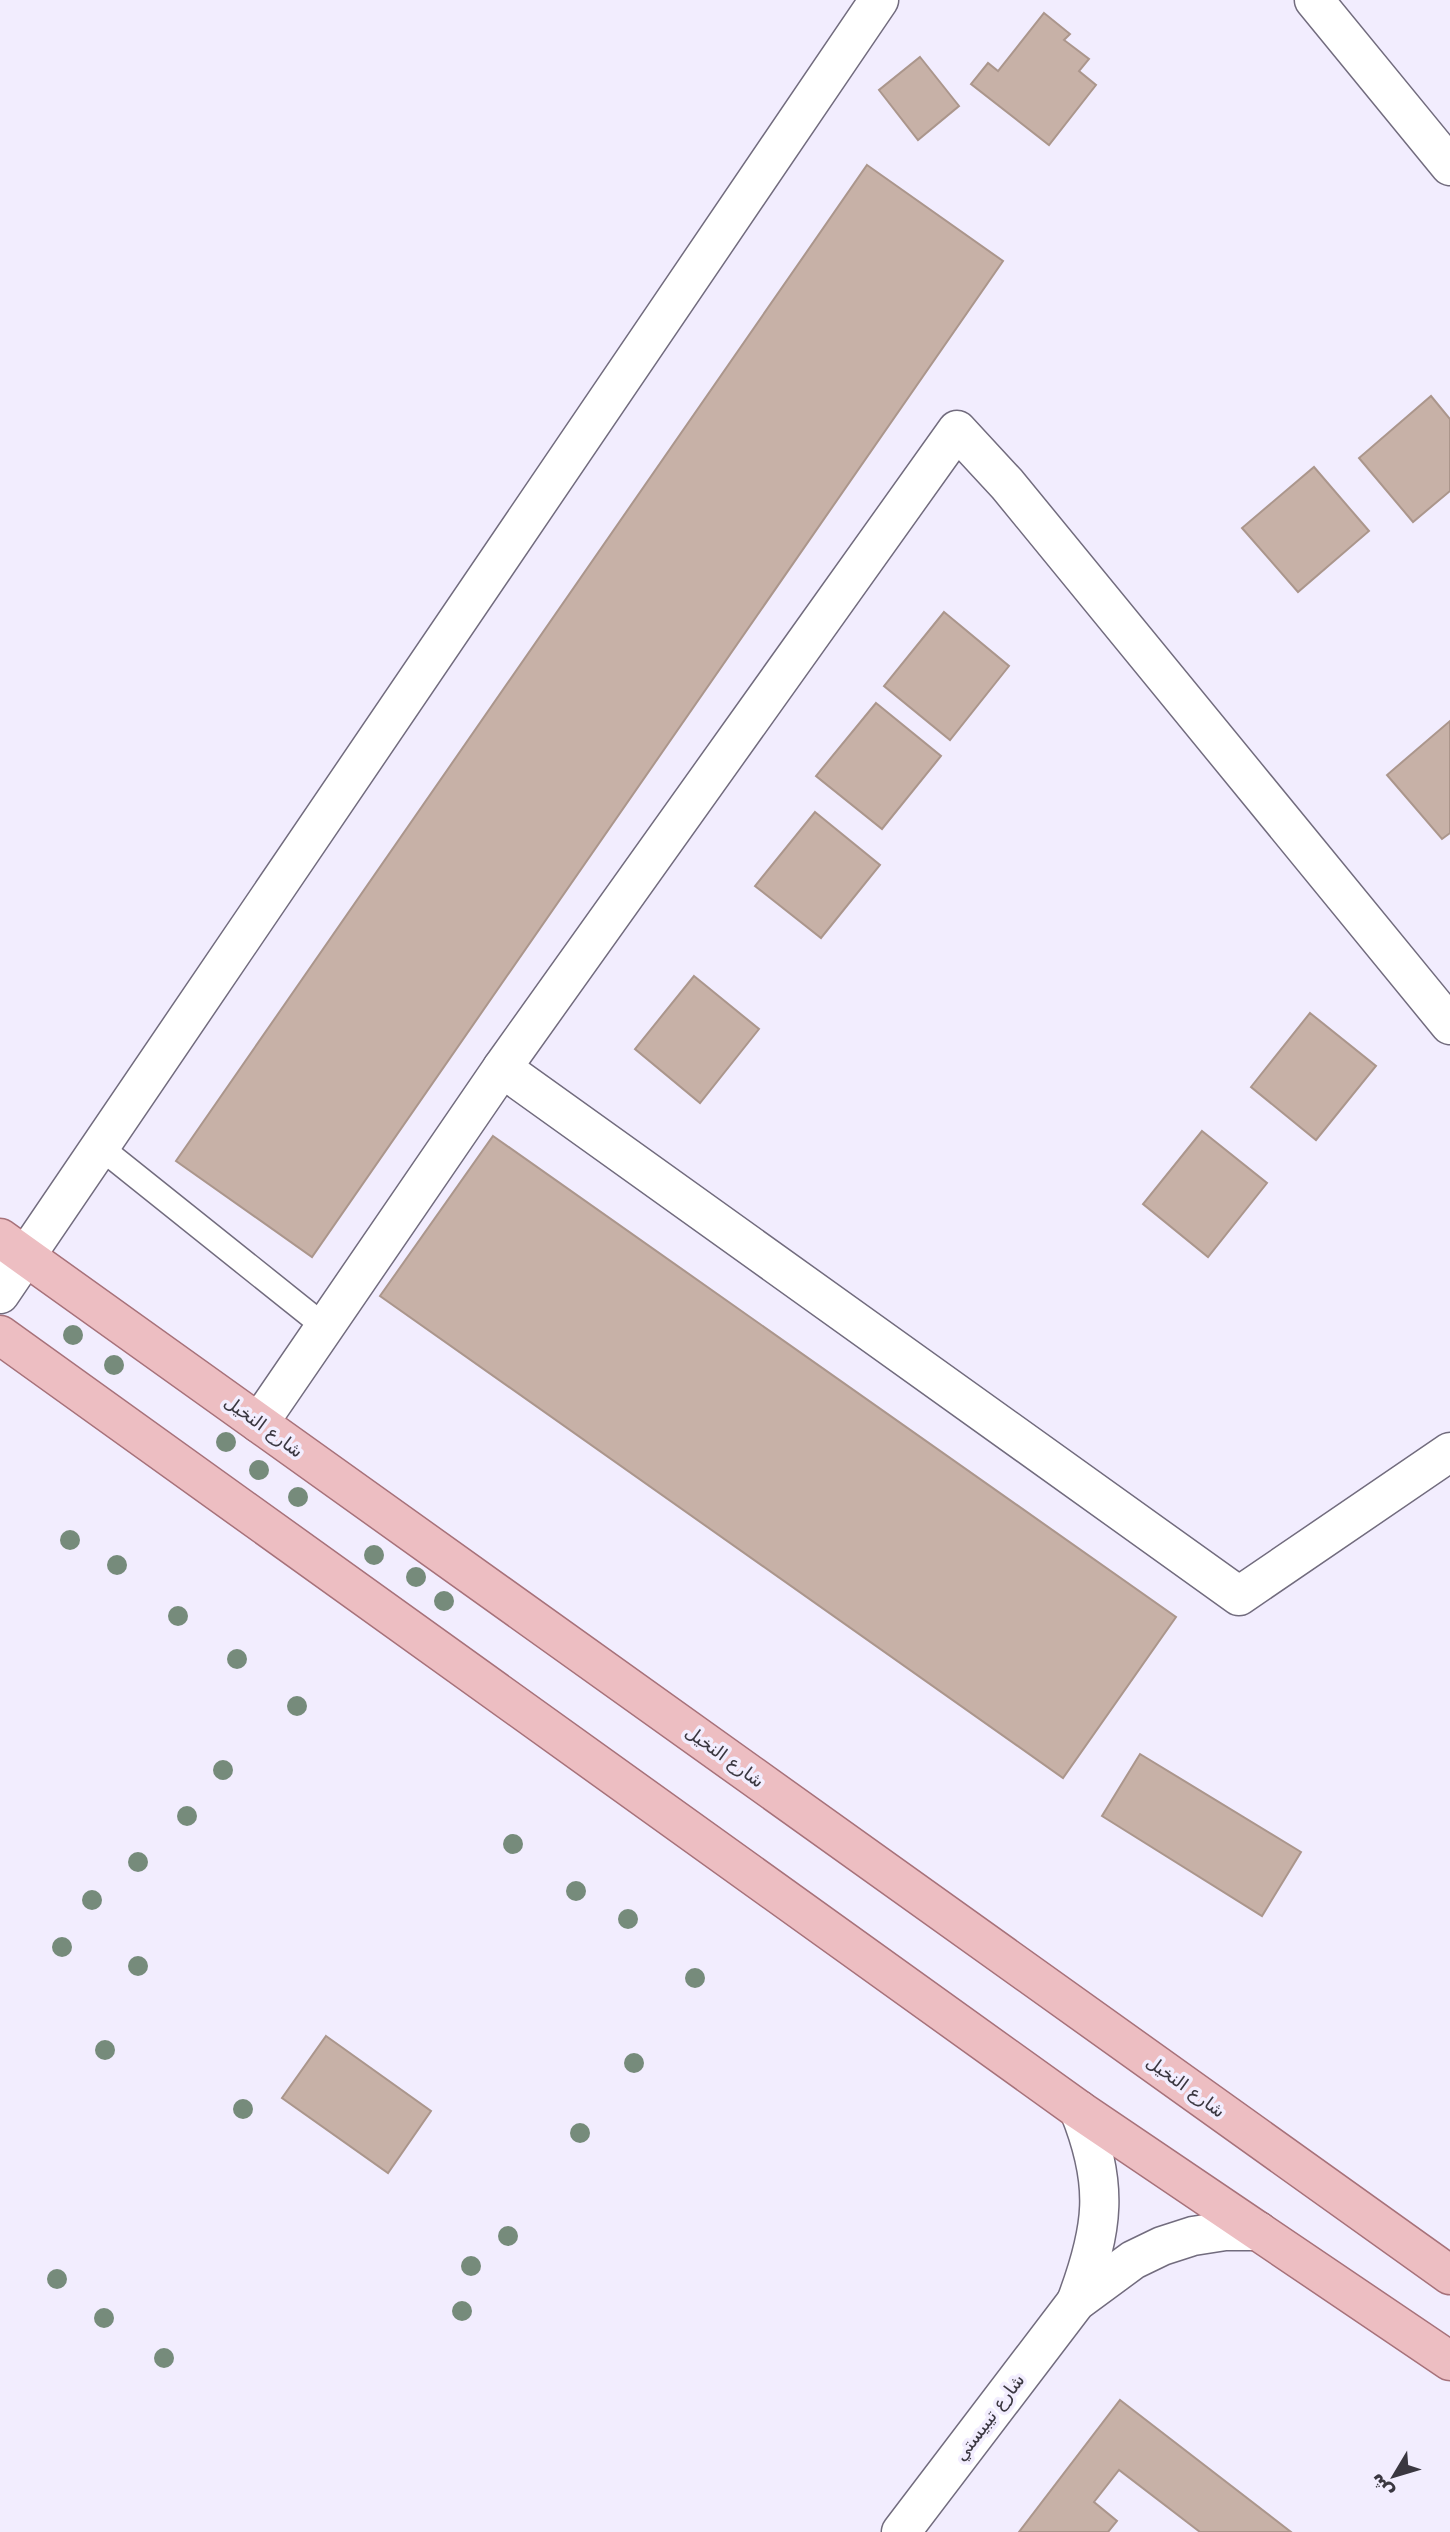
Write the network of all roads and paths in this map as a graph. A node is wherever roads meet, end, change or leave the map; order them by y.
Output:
1 (879, 0) edge
2 (1314, 0) edge
3 (1450, 166) edge
4 (1450, 1025) edge
5 (502, 1068) junction
6 (100, 1147) junction
7 (13, 1247) edge
8 (0, 1294) edge
9 (326, 1327) junction
10 (0, 1335) edge
11 (259, 1423) junction
12 (1450, 1452) edge
13 (1079, 2110) junction
14 (1258, 2231) junction
15 (1450, 2275) edge
16 (1076, 2302) junction
17 (1450, 2361) edge
18 (901, 2532) edge

1 - 6 street
2 - 3 street
4 - 5 street
5 - 9 street
5 - 12 street
6 - 7 street
6 - 9 lane
7 - 8 street
7 - 11 main road, شارع النخيل
9 - 11 street
10 - 13 main road
11 - 15 main road, شارع النخيل
13 - 14 main road
13 - 16 street
14 - 16 street
14 - 17 main road
16 - 18 street, شارع تيبيستي

